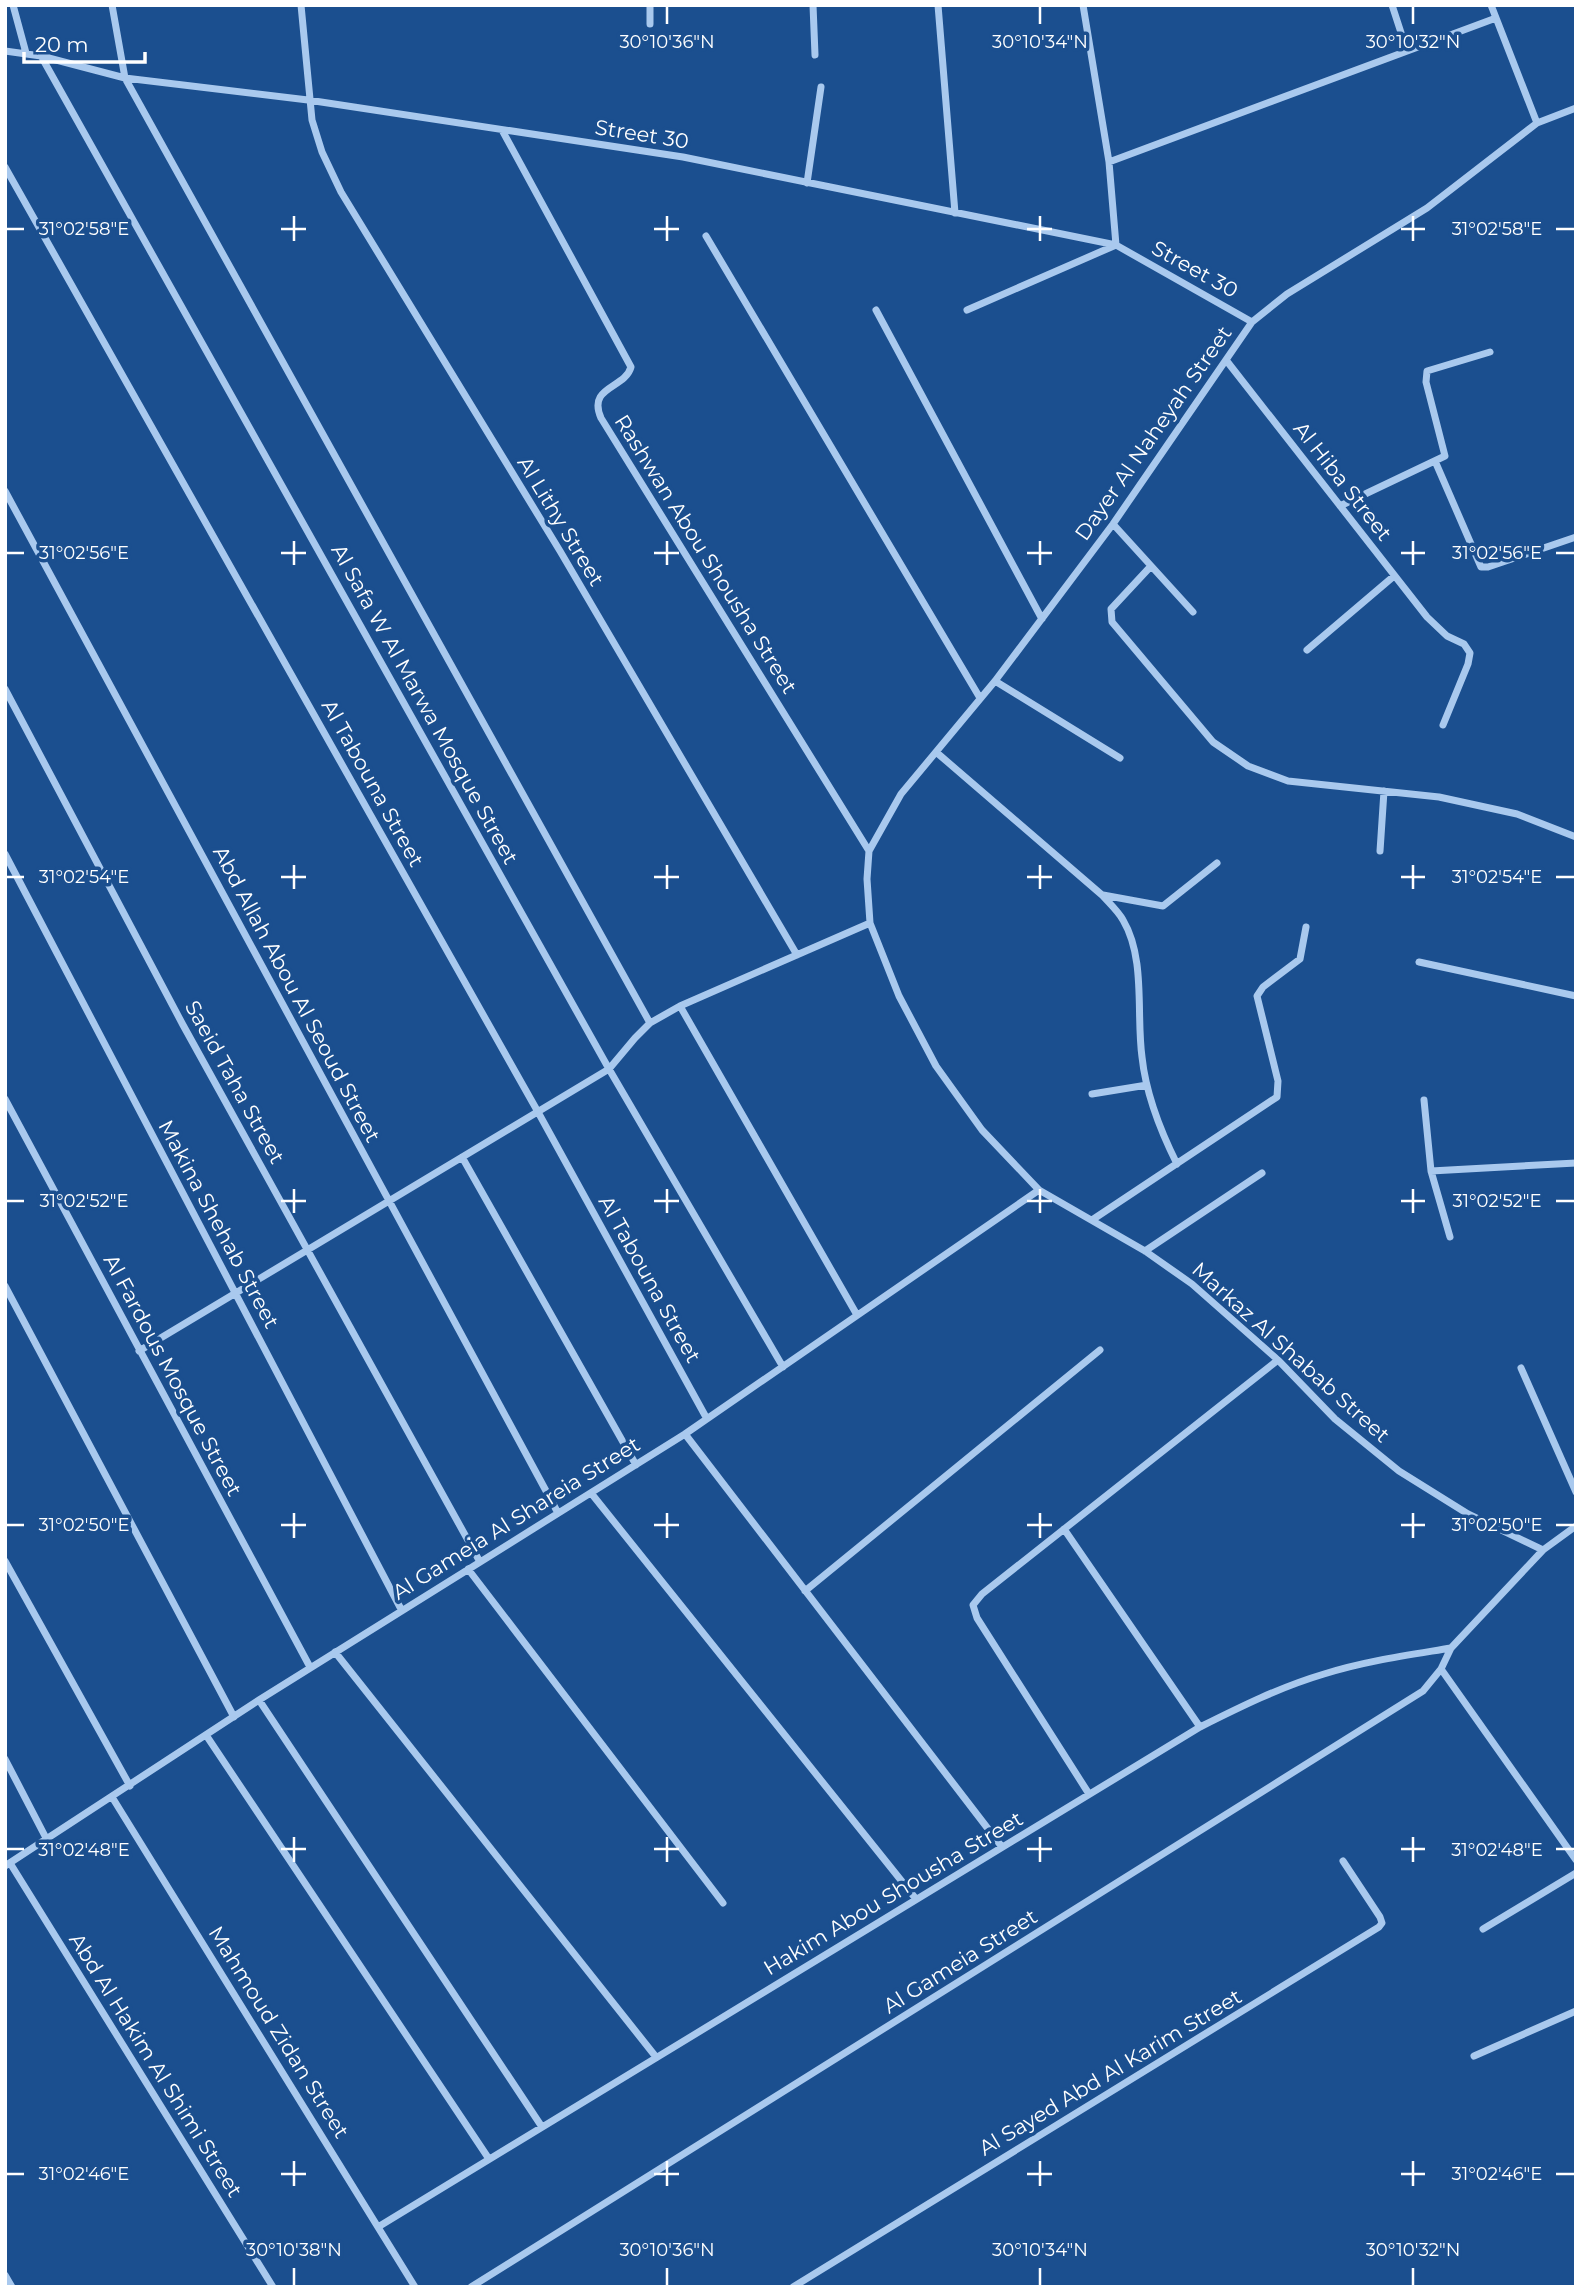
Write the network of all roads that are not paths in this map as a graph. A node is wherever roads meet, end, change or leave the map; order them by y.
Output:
1 (13, 5) edge
2 (112, 5) edge
3 (301, 5) edge
4 (649, 5) edge
5 (813, 5) edge
6 (938, 5) edge
7 (1083, 5) edge
8 (1392, 5) edge
9 (1491, 5) edge
10 (1496, 18) junction
11 (650, 24) dead end
12 (5, 51) edge
13 (1407, 51) junction
14 (26, 53) junction
15 (815, 55) dead end
16 (41, 56) junction
17 (125, 78) junction
18 (821, 87) dead end
19 (309, 100) junction
20 (1576, 108) edge
21 (1537, 123) junction
22 (502, 130) junction
23 (1109, 162) junction
24 (5, 167) edge
25 (807, 183) junction
26 (954, 213) junction
27 (706, 236) dead end
28 (1116, 245) junction
29 (876, 310) dead end
30 (967, 310) dead end
31 (1252, 322) junction
32 (1490, 352) dead end
33 (1226, 360) junction
34 (1435, 461) junction
35 (5, 491) edge
36 (1340, 506) junction
37 (1113, 524) junction
38 (1576, 537) edge
39 (1151, 566) junction
40 (1394, 576) junction
41 (1193, 612) dead end
42 (1042, 619) junction
43 (1307, 650) dead end
44 (995, 681) junction
45 (5, 689) edge
46 (980, 698) junction
47 (1443, 725) dead end
48 (936, 752) junction
49 (1120, 758) dead end
50 (1384, 791) junction
51 (1576, 837) edge
52 (1380, 851) dead end
53 (869, 852) junction
54 (5, 854) edge
55 (1217, 863) dead end
56 (1102, 895) junction
57 (870, 923) junction
58 (1306, 927) dead end
59 (797, 955) junction
60 (1419, 962) dead end
61 (1576, 996) edge
62 (680, 1006) junction
63 (650, 1023) junction
64 (609, 1069) junction
65 (1147, 1085) junction
66 (1091, 1094) dead end
67 (5, 1099) edge
68 (1424, 1100) dead end
69 (538, 1112) junction
70 (462, 1157) junction
71 (1576, 1163) edge
72 (1177, 1164) junction
73 (1431, 1171) junction
74 (1262, 1173) dead end
75 (1039, 1190) junction
76 (389, 1201) junction
77 (1092, 1220) junction
78 (1450, 1237) dead end
79 (307, 1250) junction
80 (1145, 1251) junction
81 (5, 1286) edge
82 (235, 1293) junction
83 (857, 1315) junction
84 (1100, 1350) dead end
85 (139, 1351) junction
86 (1278, 1360) junction
87 (783, 1367) junction
88 (1521, 1368) dead end
89 (707, 1419) junction
90 (685, 1434) junction
91 (636, 1465) junction
92 (1576, 1492) edge
93 (591, 1493) junction
94 (558, 1513) junction
95 (1576, 1526) edge
96 (1064, 1529) junction
97 (1543, 1550) junction
98 (5, 1561) edge
99 (480, 1562) junction
100 (468, 1569) junction
101 (805, 1591) junction
102 (402, 1611) junction
103 (1451, 1648) junction
104 (335, 1652) junction
105 (310, 1667) junction
106 (1441, 1669) junction
107 (259, 1700) junction
108 (234, 1717) junction
109 (1200, 1727) junction
110 (206, 1735) junction
111 (5, 1759) edge
112 (130, 1786) junction
113 (1090, 1794) junction
114 (112, 1797) junction
115 (46, 1838) junction
116 (1002, 1847) junction
117 (1576, 1860) edge
118 (1343, 1861) dead end
119 (8, 1864) edge
120 (1576, 1873) edge
121 (916, 1899) junction
122 (723, 1903) dead end
123 (1483, 1929) dead end
124 (1576, 2011) edge
125 (1474, 2056) dead end
126 (656, 2057) junction
127 (542, 2127) junction
128 (489, 2159) junction
129 (378, 2227) junction
130 (5, 2275) edge
131 (12, 2287) edge
132 (273, 2287) edge
133 (415, 2287) edge
134 (471, 2287) edge
135 (793, 2287) edge

1 - 14 street
2 - 17 street
3 - 19 street, Al Lithy Street
4 - 11 street
5 - 15 street
6 - 26 street
7 - 23 street
8 - 13 street
9 - 10 street
10 - 13 street
10 - 21 street
12 - 14 street, Street 30
13 - 23 street
14 - 16 street, Street 30
16 - 17 street, Street 30
16 - 64 street, Al Safa W Al Marwa Mosque Street
17 - 19 street, Street 30
17 - 63 street
18 - 25 street
19 - 22 street, Street 30
19 - 59 street, Al Lithy Street
20 - 21 street, Dayer Al Naheyah Street
21 - 31 street, Dayer Al Naheyah Street
22 - 25 street, Street 30
22 - 53 street, Rashwan Abou Shousha Street
23 - 28 street
24 - 69 street, Al Tabouna Street
25 - 26 street, Street 30
26 - 28 street, Street 30
27 - 46 street
28 - 30 street
28 - 31 street, Street 30
29 - 42 street
31 - 33 street, Dayer Al Naheyah Street
32 - 34 street
33 - 36 street, Al Hiba Street
33 - 37 street, Dayer Al Naheyah Street
34 - 36 street
34 - 38 street
35 - 76 street, Abd Allah Abou Al Seoud Street
36 - 40 street, Al Hiba Street
37 - 39 street
37 - 42 street, Dayer Al Naheyah Street
39 - 41 street
39 - 50 street
40 - 43 street
40 - 47 street, Al Hiba Street
42 - 44 street, Dayer Al Naheyah Street
44 - 46 street, Dayer Al Naheyah Street
44 - 49 street
45 - 79 street, Saeid Taha Street
46 - 48 street, Dayer Al Naheyah Street
48 - 53 street, Dayer Al Naheyah Street
48 - 56 street
50 - 51 street
50 - 52 street
53 - 57 street, Dayer Al Naheyah Street
54 - 82 street, Makina Shehab Street
55 - 56 street
56 - 65 street
57 - 59 street
57 - 75 street, Markaz Al Shabab Street
58 - 72 street
59 - 62 street
60 - 61 street
62 - 63 street
62 - 83 street
63 - 64 street
64 - 69 street
64 - 87 street, Al Safa W Al Marwa Mosque Street
65 - 66 street
65 - 72 street
67 - 85 street, Al Fardous Mosque Street
68 - 73 street
69 - 70 street
69 - 89 street, Al Tabouna Street
70 - 76 street
70 - 91 street
71 - 73 street
72 - 77 street
73 - 78 street
74 - 80 street
75 - 77 street, Markaz Al Shabab Street
75 - 83 street, Al Gameia Al Shareia Street
76 - 79 street
76 - 94 street, Abd Allah Abou Al Seoud Street
77 - 80 street, Markaz Al Shabab Street
79 - 82 street
79 - 99 street, Saeid Taha Street
80 - 86 street, Markaz Al Shabab Street
81 - 108 street
82 - 85 street
82 - 102 street, Makina Shehab Street
83 - 87 street, Al Gameia Al Shareia Street
84 - 101 street
85 - 105 street, Al Fardous Mosque Street
86 - 96 street
86 - 97 street, Markaz Al Shabab Street
87 - 89 street, Al Gameia Al Shareia Street
88 - 92 street
89 - 90 street, Al Gameia Al Shareia Street
90 - 91 street, Al Gameia Al Shareia Street
90 - 101 street
91 - 93 street, Al Gameia Al Shareia Street
93 - 94 street, Al Gameia Al Shareia Street
93 - 121 street
94 - 99 street, Al Gameia Al Shareia Street
95 - 97 street, Al Gameia Street
96 - 109 street
96 - 113 street
97 - 103 street, Al Gameia Street
98 - 112 street
99 - 100 street, Al Gameia Al Shareia Street
100 - 102 street, Al Gameia Al Shareia Street
100 - 122 street
101 - 116 street
102 - 104 street, Al Gameia Al Shareia Street
103 - 106 street, Al Gameia Street
103 - 109 street, Hakim Abou Shousha Street
104 - 105 street, Al Gameia Al Shareia Street
104 - 126 street
105 - 107 street, Al Gameia Al Shareia Street
106 - 117 street
106 - 134 street, Al Gameia Street
107 - 108 street, Al Gameia Al Shareia Street
107 - 127 street
108 - 110 street, Al Gameia Al Shareia Street
109 - 113 street, Hakim Abou Shousha Street
110 - 112 street, Al Gameia Al Shareia Street
110 - 128 street
111 - 115 street
112 - 114 street, Al Gameia Al Shareia Street
113 - 116 street, Hakim Abou Shousha Street
114 - 115 street, Al Gameia Al Shareia Street
114 - 129 street, Mahmoud Zidan Street
115 - 119 street, Al Gameia Al Shareia Street
116 - 121 street, Hakim Abou Shousha Street
118 - 135 street, Al Sayed Abd Al Karim Street
119 - 132 street, Abd Al Hakim Al Shimi Street
120 - 123 street
121 - 126 street, Hakim Abou Shousha Street
124 - 125 street
126 - 127 street, Hakim Abou Shousha Street
127 - 128 street, Hakim Abou Shousha Street
128 - 129 street, Hakim Abou Shousha Street
129 - 133 street, Mahmoud Zidan Street
130 - 131 street

